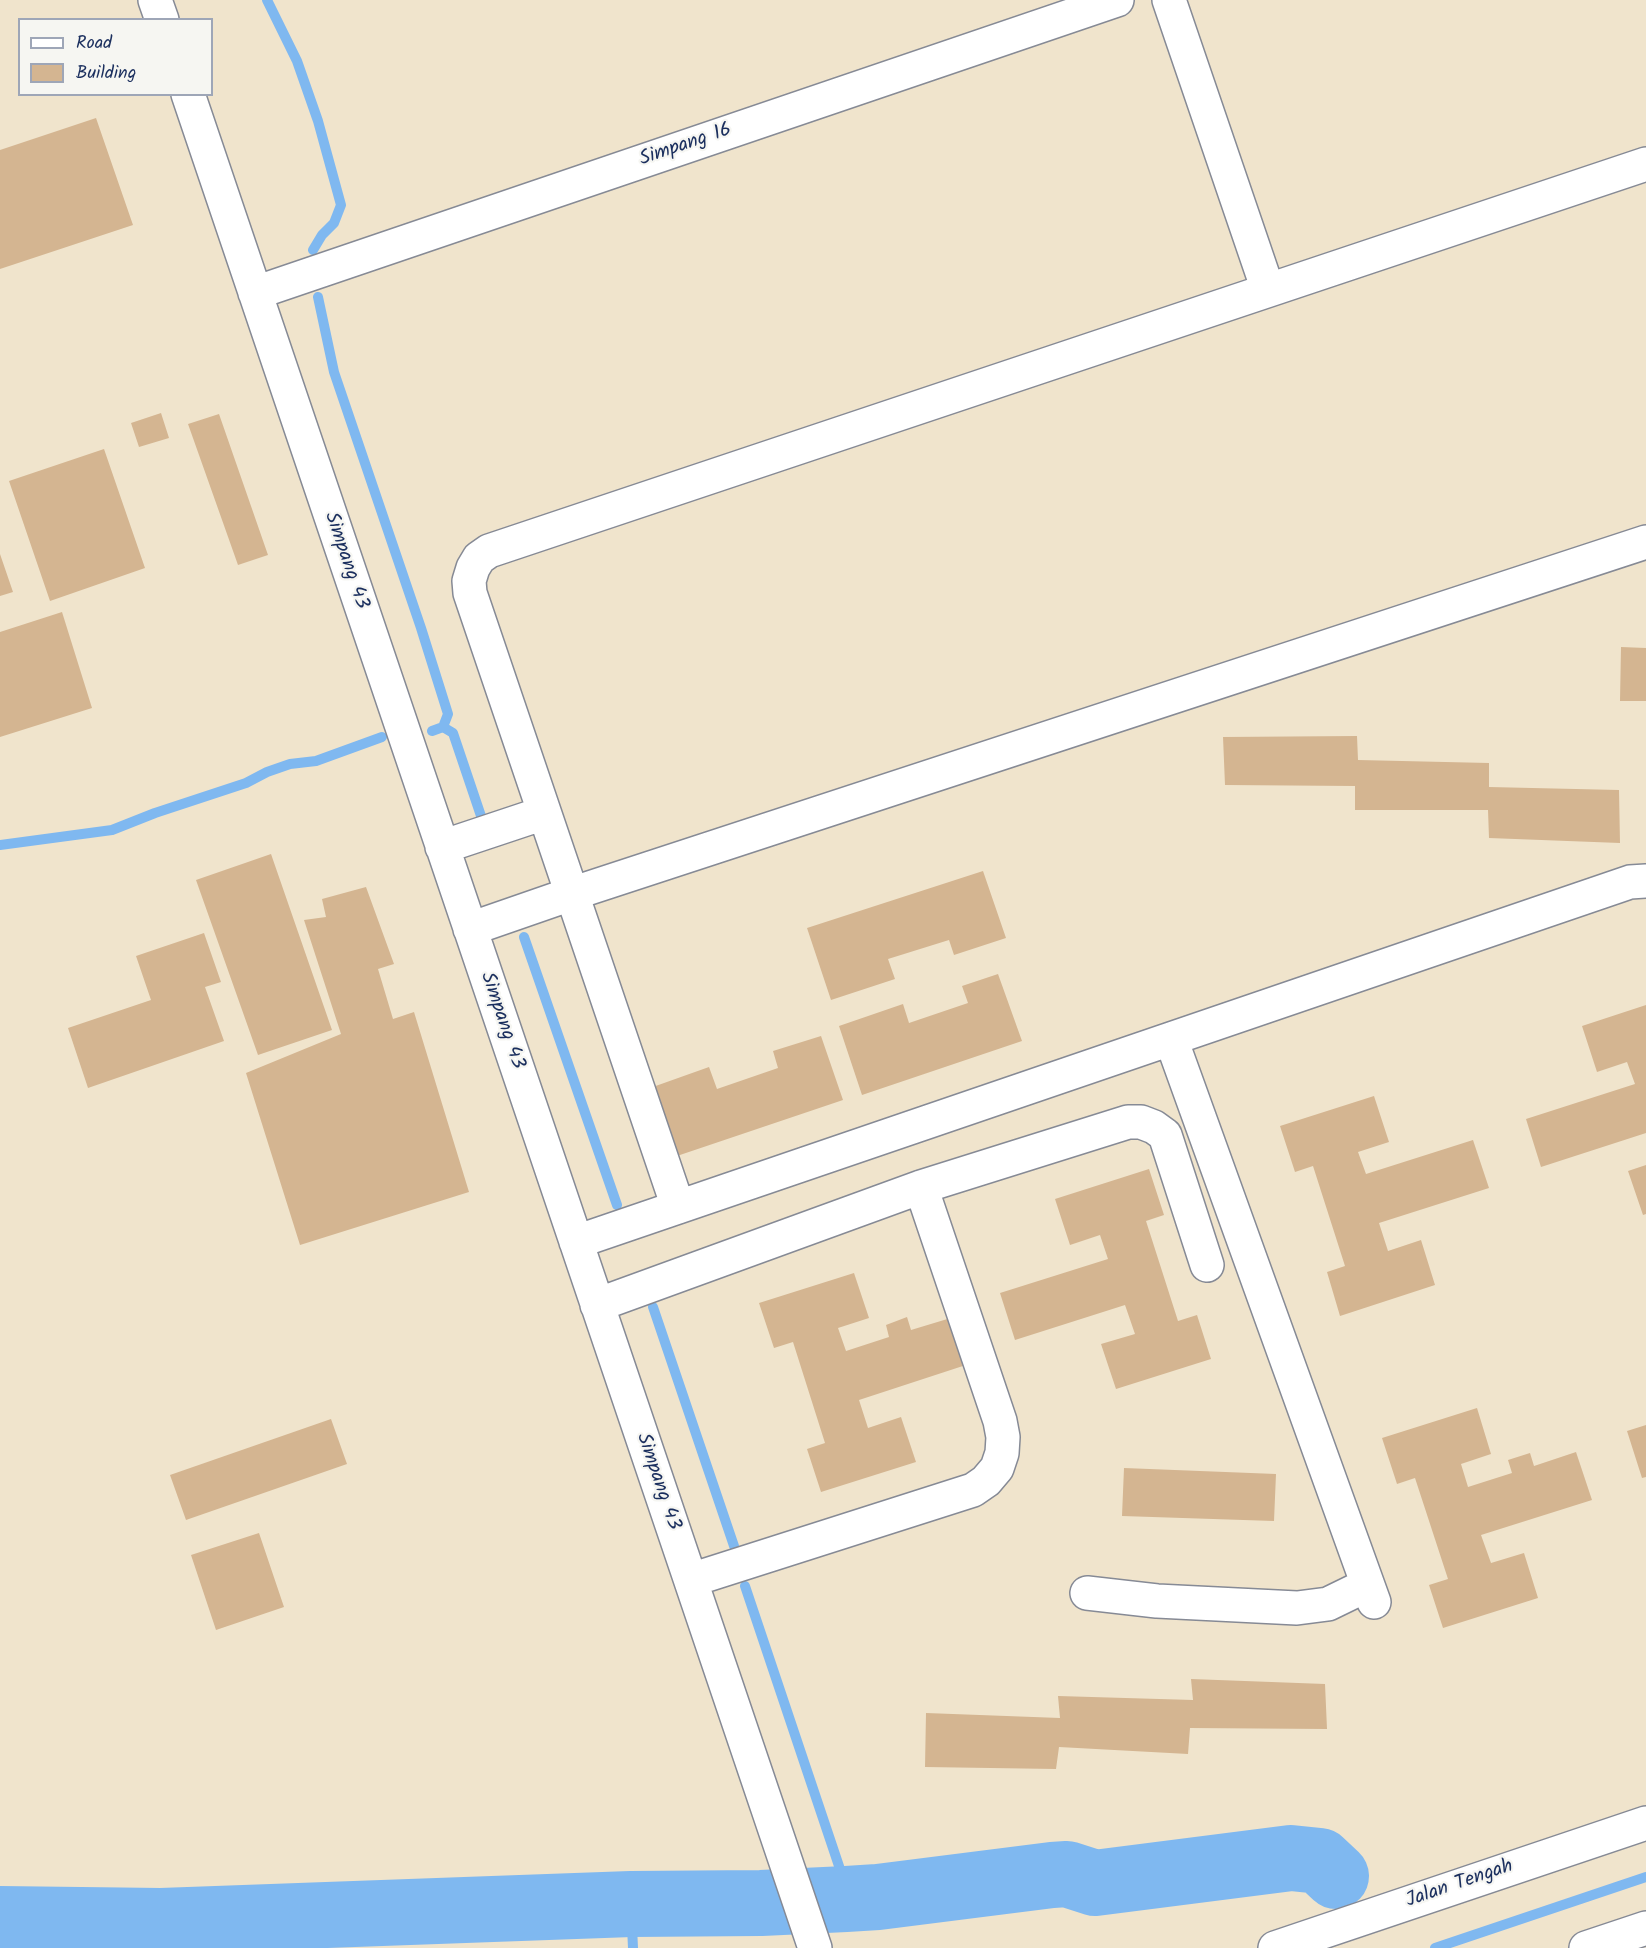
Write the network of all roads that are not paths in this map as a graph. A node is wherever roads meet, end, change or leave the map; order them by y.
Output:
1 (155, 0) edge
2 (1117, 0) edge
3 (1169, 0) edge
4 (161, 18) edge
5 (189, 96) edge
6 (1646, 164) edge
7 (1268, 290) junction
8 (255, 293) junction
9 (1646, 542) edge
10 (544, 813) junction
11 (442, 848) junction
12 (1646, 881) edge
13 (571, 894) junction
14 (470, 929) junction
15 (1171, 1039) junction
16 (1212, 1152) junction
17 (1174, 1166) junction
18 (921, 1187) junction
19 (678, 1207) junction
20 (576, 1242) junction
21 (1207, 1265) dead end
22 (597, 1305) junction
23 (691, 1580) junction
24 (1087, 1593) dead end
25 (1646, 1823) edge
26 (1646, 1928) edge
27 (815, 1948) edge
28 (1275, 1948) edge
29 (1586, 1948) edge

1 - 4 street
2 - 8 street, Simpang 16
3 - 7 street
5 - 8 street, Simpang 43
6 - 7 street
7 - 10 street
8 - 11 street, Simpang 43
9 - 13 street
10 - 11 street
10 - 13 street
11 - 14 street, Simpang 43
12 - 15 street
13 - 14 street
13 - 19 street
14 - 20 street, Simpang 43
15 - 16 street
15 - 19 street
16 - 17 street
16 - 24 street
17 - 18 street
17 - 21 street
18 - 22 street
18 - 23 street
19 - 20 street
20 - 22 street, Simpang 43
22 - 23 street, Simpang 43
23 - 27 street, Simpang 43
25 - 28 street, Jalan Tengah
26 - 29 street

